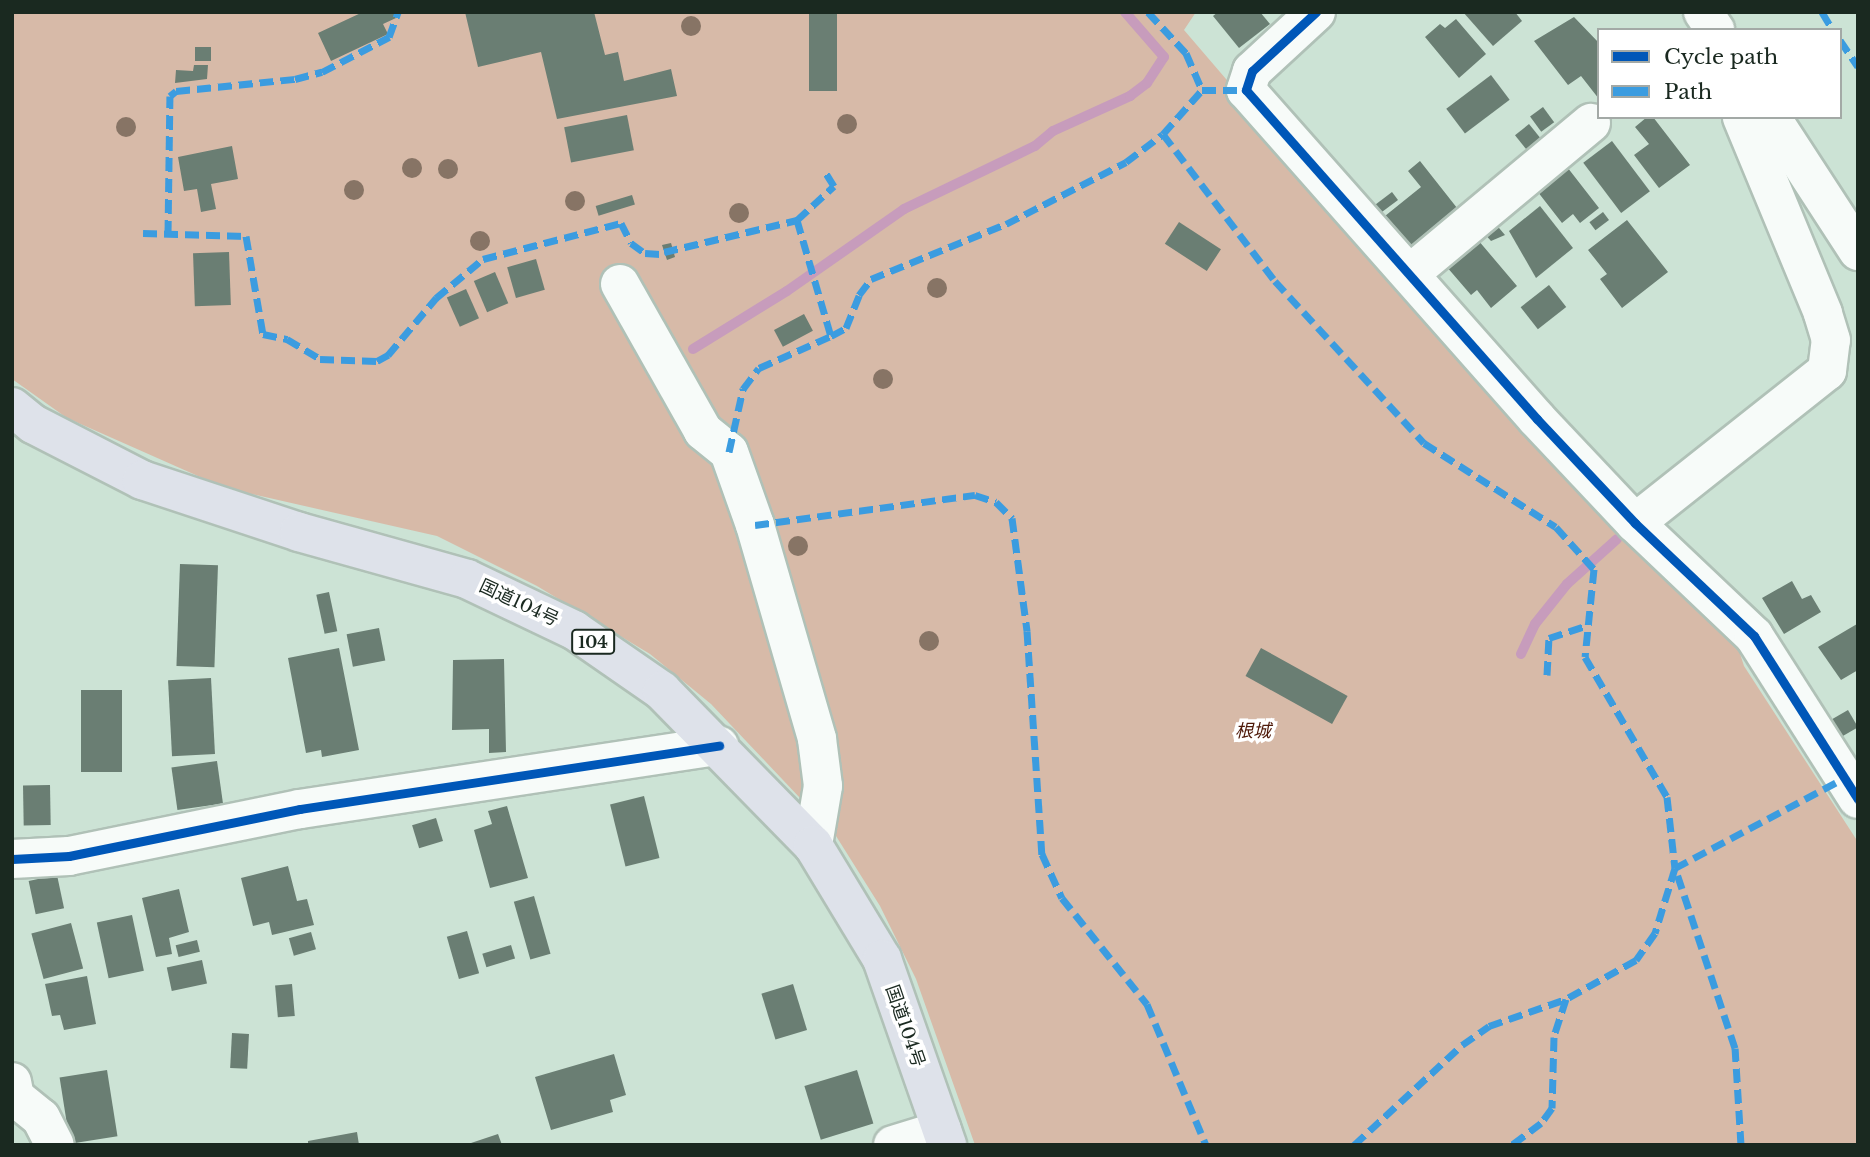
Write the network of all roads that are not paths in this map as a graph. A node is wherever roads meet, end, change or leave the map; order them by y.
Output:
1 (1317, 12) edge
2 (1703, 12) edge
3 (1714, 28) edge
4 (1743, 119) edge
5 (1771, 119) edge
6 (1591, 123) dead end
7 (1858, 251) edge
8 (1412, 272) junction
9 (620, 284) dead end
10 (12, 407) edge
11 (1635, 523) junction
12 (719, 746) junction
13 (1858, 799) edge
14 (813, 845) junction
15 (12, 859) edge
16 (12, 1083) edge
17 (944, 1137) edge
18 (55, 1145) edge
19 (893, 1145) edge

1 - 8 street
2 - 3 street
4 - 11 street
5 - 7 street
6 - 8 street
8 - 11 street
9 - 14 street
10 - 12 highway, 国道104号 / 104
11 - 13 street
12 - 14 highway, 国道104号 / 104
12 - 15 street
14 - 17 highway, 国道104号 / 104
16 - 18 street
17 - 19 street

